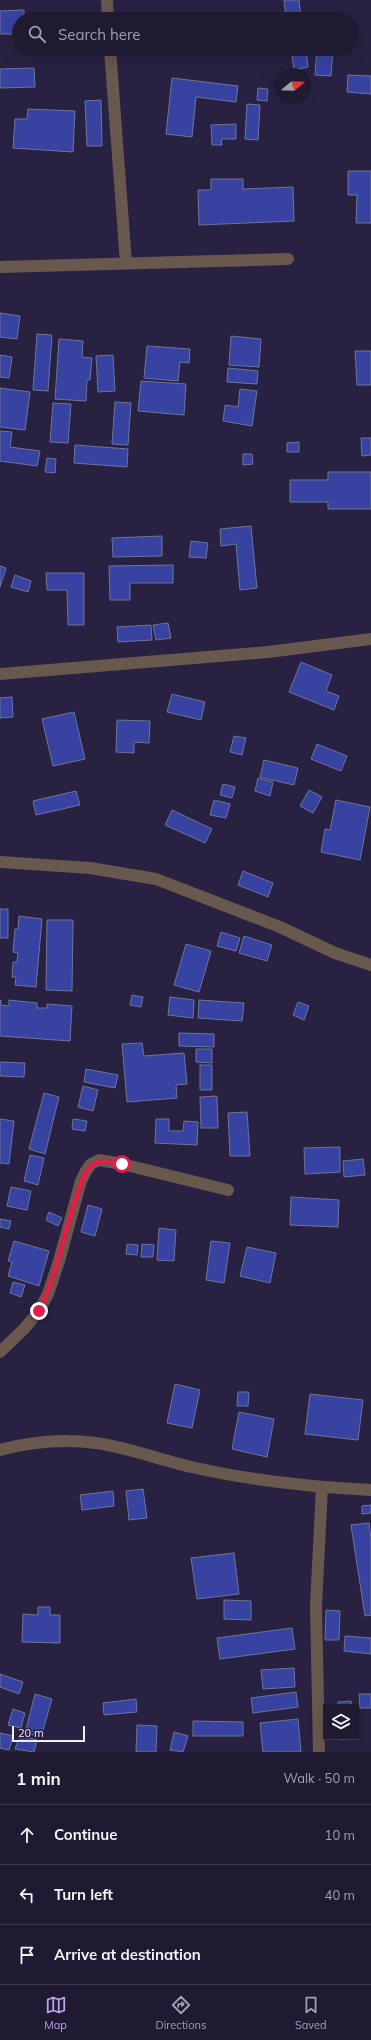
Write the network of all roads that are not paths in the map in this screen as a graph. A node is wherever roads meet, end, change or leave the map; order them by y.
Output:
1 (107, 0) edge
2 (108, 12) edge
3 (111, 56) edge
4 (288, 258) dead end
5 (126, 263) junction
6 (0, 267) edge
7 (371, 640) edge
8 (0, 674) edge
9 (0, 862) edge
10 (371, 965) edge
11 (228, 1190) dead end
12 (0, 1352) edge
13 (0, 1450) edge
14 (322, 1487) junction
15 (371, 1490) edge
16 (319, 1752) edge

1 - 2 street
3 - 5 street
4 - 5 street
5 - 6 street
7 - 8 street
9 - 10 street
11 - 12 street
13 - 14 street
14 - 15 street
14 - 16 street

